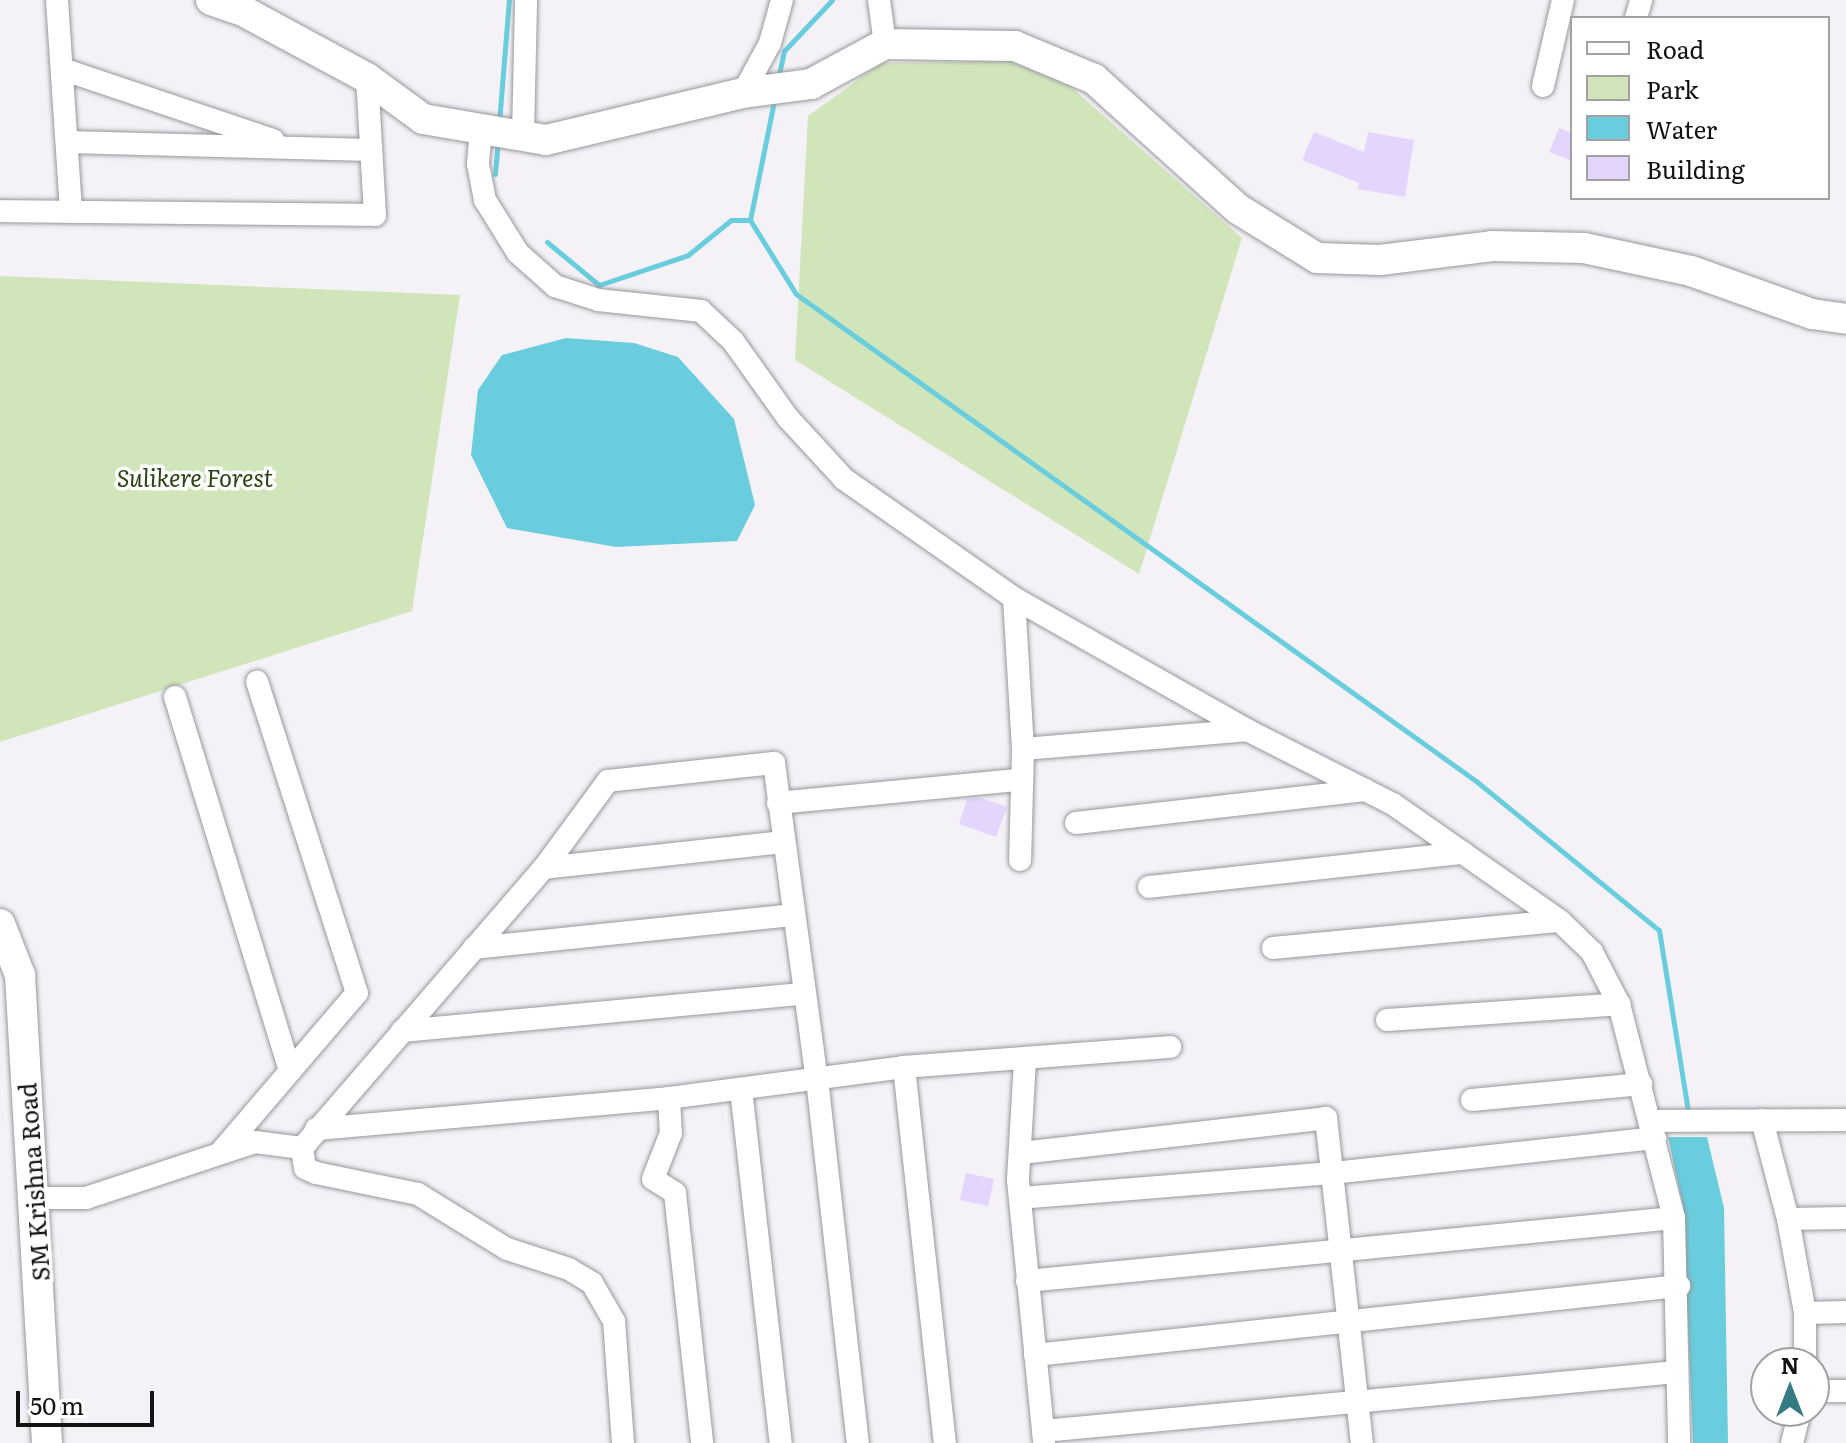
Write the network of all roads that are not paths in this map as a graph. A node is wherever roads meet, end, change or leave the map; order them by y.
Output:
1 (57, 0) edge
2 (211, 0) edge
3 (526, 0) edge
4 (782, 0) edge
5 (879, 0) edge
6 (1563, 0) edge
7 (885, 44) junction
8 (62, 69) junction
9 (367, 78) junction
10 (1543, 86) dead end
11 (743, 93) junction
12 (481, 129) junction
13 (523, 136) junction
14 (67, 142) junction
15 (298, 148) junction
16 (371, 150) junction
17 (0, 211) edge
18 (71, 212) junction
19 (1846, 319) edge
20 (1014, 598) junction
21 (257, 682) dead end
22 (175, 697) dead end
23 (1247, 730) junction
24 (1023, 749) junction
25 (1019, 780) junction
26 (1365, 790) junction
27 (778, 803) junction
28 (1076, 823) dead end
29 (782, 842) junction
30 (1463, 853) junction
31 (1020, 860) dead end
32 (544, 868) junction
33 (1149, 887) dead end
34 (793, 915) junction
35 (1560, 921) junction
36 (0, 924) edge
37 (474, 948) junction
38 (1273, 948) dead end
39 (804, 994) junction
40 (1619, 1004) junction
41 (1387, 1020) dead end
42 (402, 1031) junction
43 (1170, 1047) dead end
44 (1025, 1061) junction
45 (904, 1067) junction
46 (290, 1071) junction
47 (817, 1079) junction
48 (1641, 1084) junction
49 (741, 1089) junction
50 (669, 1098) junction
51 (1472, 1100) dead end
52 (1762, 1120) junction
53 (1846, 1120) edge
54 (316, 1129) junction
55 (1653, 1130) junction
56 (302, 1148) junction
57 (221, 1152) junction
58 (1021, 1153) junction
59 (1333, 1173) junction
60 (36, 1198) junction
61 (1020, 1198) junction
62 (1674, 1218) junction
63 (1846, 1218) edge
64 (1788, 1219) junction
65 (1344, 1246) junction
66 (1027, 1281) junction
67 (1679, 1286) junction
68 (1846, 1312) edge
69 (1805, 1313) junction
70 (1350, 1319) junction
71 (1805, 1347) edge
72 (1035, 1355) junction
73 (1676, 1372) junction
74 (1358, 1402) junction
75 (1043, 1437) edge
76 (47, 1443) edge
77 (623, 1443) edge
78 (702, 1443) edge
79 (781, 1443) edge
80 (858, 1443) edge
81 (945, 1443) edge
82 (1362, 1443) edge
83 (1679, 1443) edge

1 - 8 street
2 - 9 main road
3 - 13 street
4 - 11 street
5 - 7 street
6 - 10 street
7 - 11 main road
7 - 19 main road
8 - 14 street
8 - 15 street
9 - 12 main road
9 - 16 street
11 - 13 main road
12 - 13 main road
12 - 20 street
14 - 15 street
14 - 18 street
15 - 16 street
16 - 18 street
17 - 18 street
20 - 23 street
20 - 24 street
21 - 46 street
22 - 46 street
23 - 24 street
23 - 26 street
24 - 25 street
25 - 27 street
25 - 31 street
26 - 28 street
26 - 30 street
27 - 29 street
27 - 32 street
29 - 32 street
29 - 34 street
30 - 33 street
30 - 35 street
32 - 37 street
34 - 37 street
34 - 39 street
35 - 38 street
35 - 40 street
36 - 60 main road, SM Krishna Road
37 - 42 street
39 - 42 street
39 - 47 street
40 - 41 street
40 - 48 street
42 - 54 street
43 - 44 street
44 - 45 street
44 - 58 street
45 - 47 street
45 - 81 street
46 - 57 street
47 - 49 street
47 - 80 street
48 - 51 street
48 - 55 street
49 - 50 street
49 - 79 street
50 - 54 street
50 - 78 street
52 - 53 street
52 - 55 street
52 - 64 street
54 - 56 street
55 - 59 street
55 - 62 street
56 - 57 street
56 - 77 street
57 - 60 street
58 - 59 street
58 - 61 street
59 - 61 street
59 - 65 street
60 - 76 main road, SM Krishna Road
61 - 66 street
62 - 65 street
62 - 67 street
63 - 64 street
64 - 69 street
65 - 66 street
65 - 70 street
66 - 72 street
67 - 70 street
67 - 73 street
68 - 69 street
69 - 71 street
70 - 72 street
70 - 74 street
72 - 75 street
73 - 74 street
73 - 83 street
74 - 75 street
74 - 82 street

